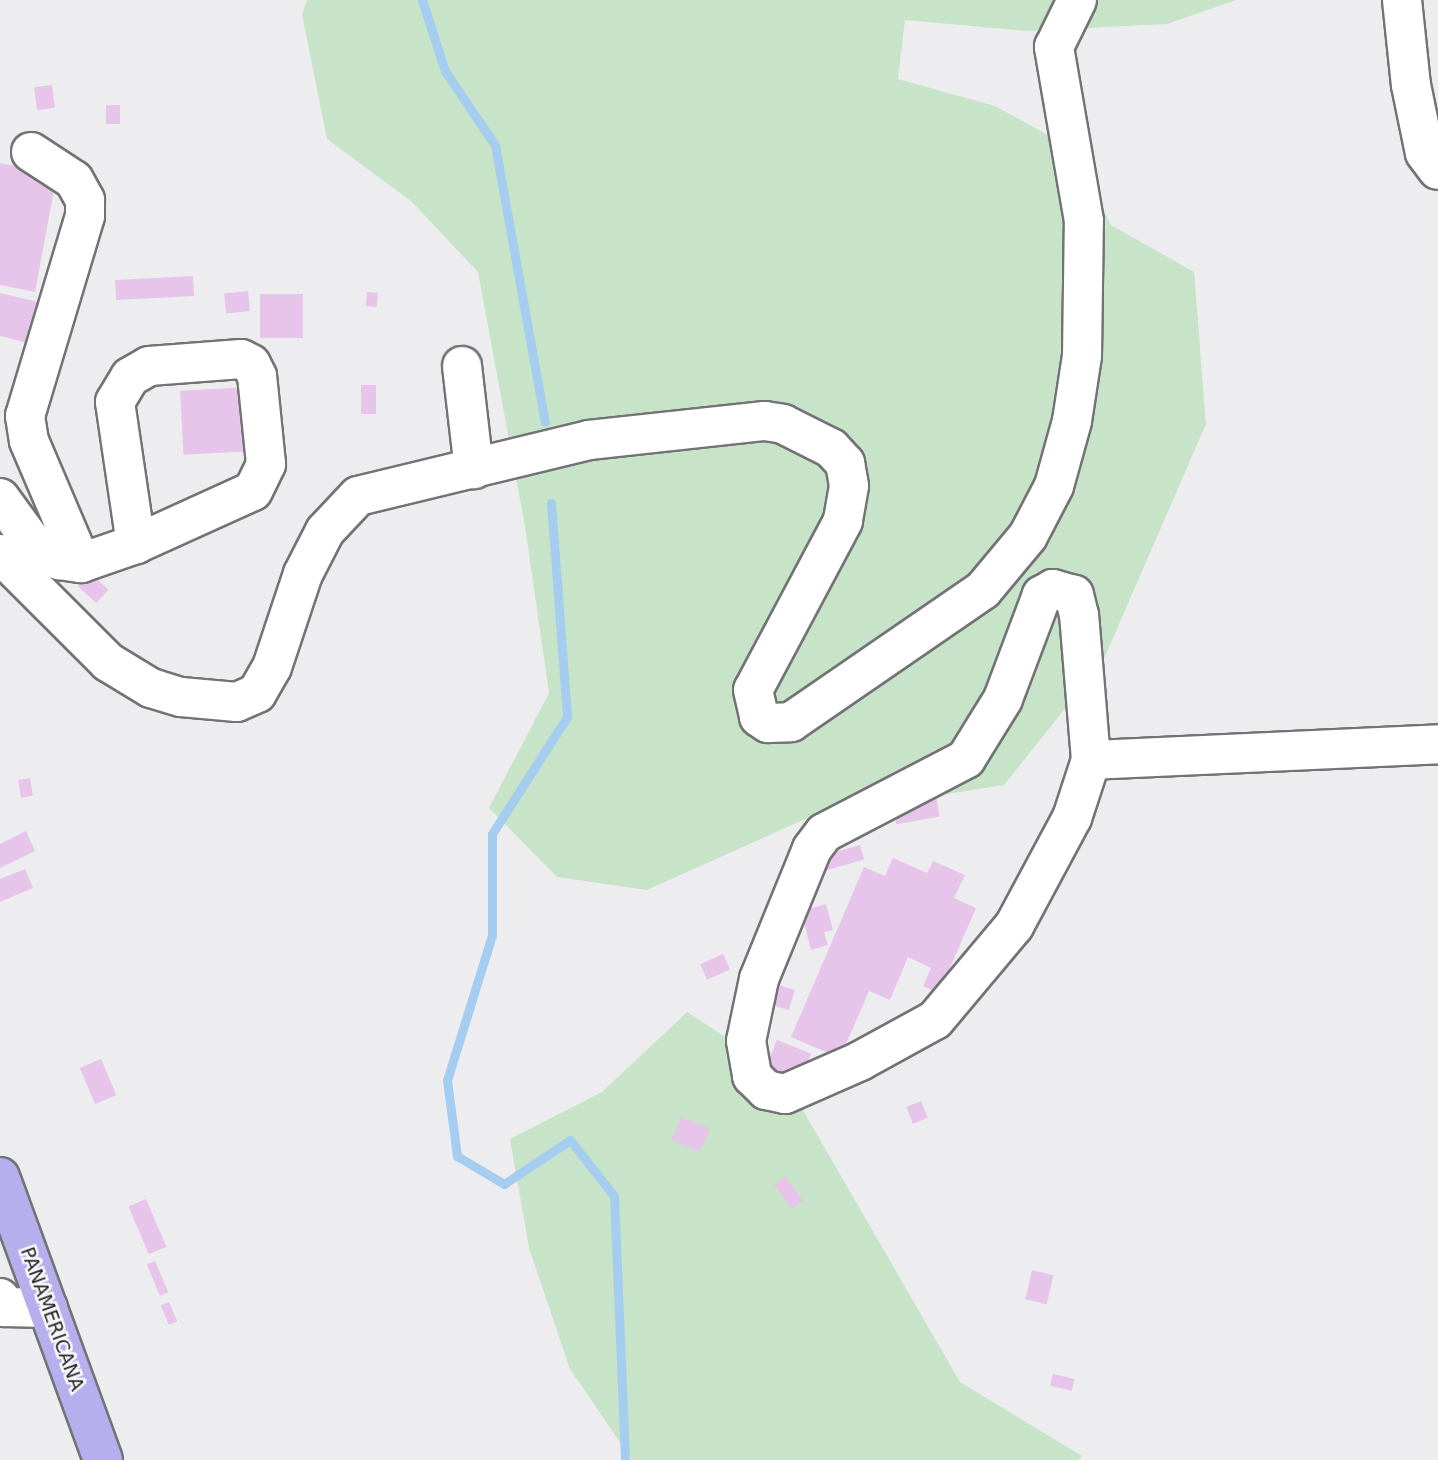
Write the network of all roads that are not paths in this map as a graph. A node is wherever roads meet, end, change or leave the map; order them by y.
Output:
1 (1077, 0) edge
2 (1402, 0) edge
3 (31, 152) dead end
4 (1438, 170) edge
5 (462, 366) dead end
6 (474, 469) junction
7 (0, 498) edge
8 (136, 544) junction
9 (0, 554) edge
10 (81, 563) junction
11 (1438, 744) edge
12 (1091, 760) junction
13 (0, 1177) edge
14 (0, 1298) edge
15 (48, 1308) junction
16 (103, 1460) edge

1 - 6 street
2 - 4 street
3 - 10 street
5 - 6 street
6 - 9 street
7 - 10 street
8 - 8 street
8 - 10 street
11 - 12 street
12 - 12 street
13 - 15 main road, PANAMERICANA
14 - 15 street
15 - 16 main road, PANAMERICANA

